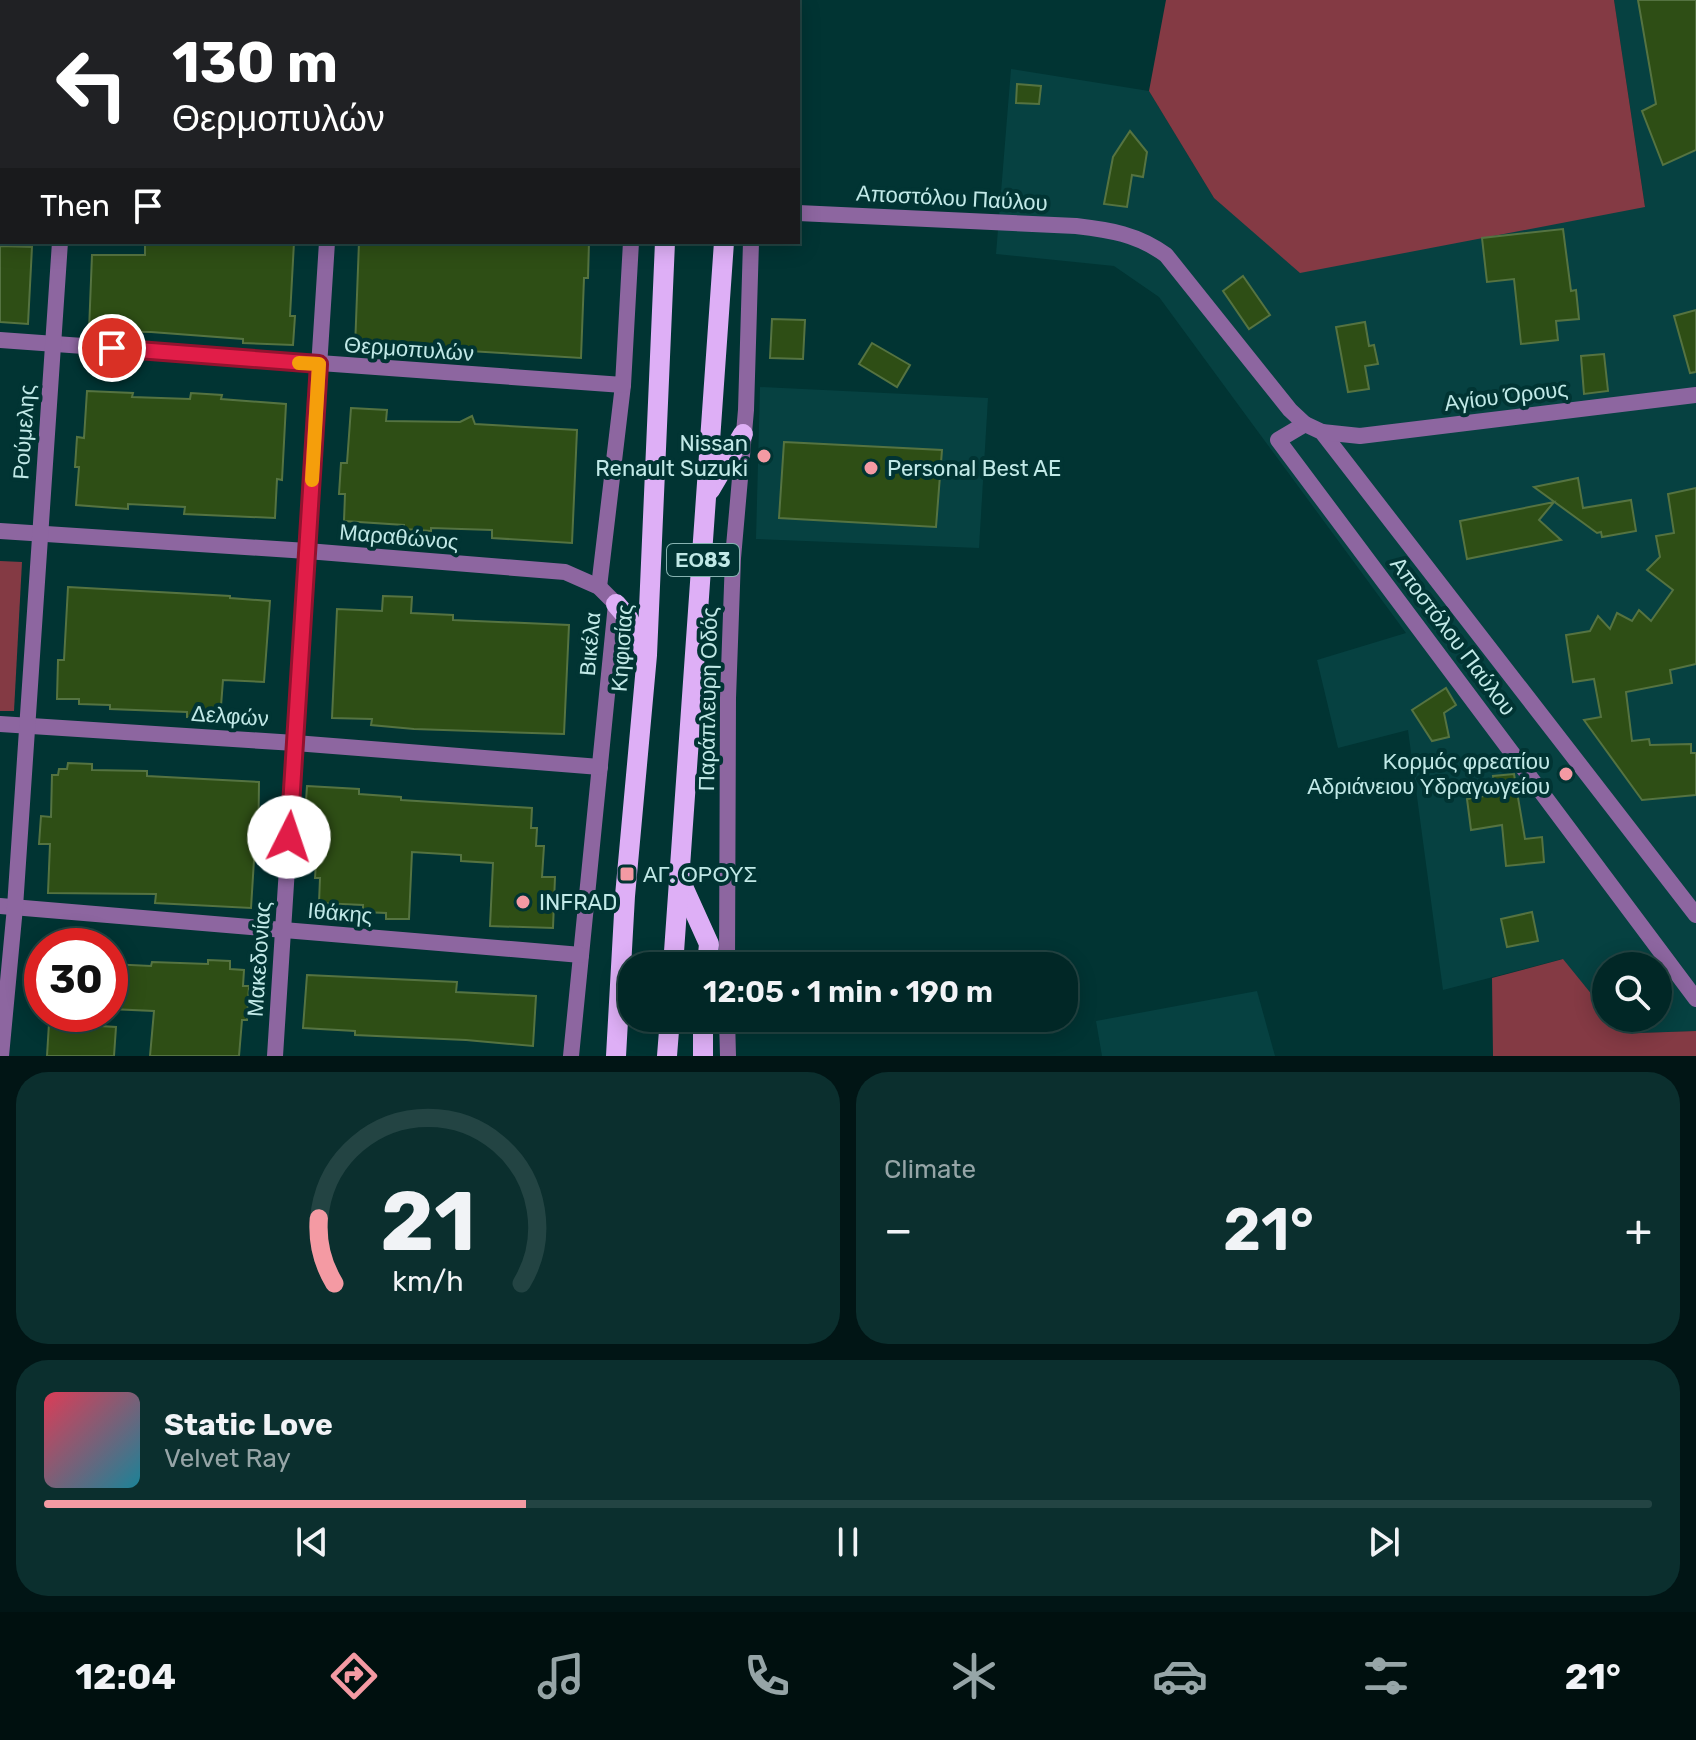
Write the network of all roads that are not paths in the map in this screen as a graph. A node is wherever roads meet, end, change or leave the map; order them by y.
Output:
1 (800, 213) edge
2 (60, 244) edge
3 (327, 244) edge
4 (631, 244) edge
5 (652, 244) edge
6 (665, 244) edge
7 (724, 244) edge
8 (751, 244) edge
9 (663, 276) junction
10 (0, 340) edge
11 (53, 343) junction
12 (319, 364) junction
13 (623, 385) junction
14 (1696, 395) edge
15 (1305, 424) junction
16 (1322, 432) junction
17 (743, 434) junction
18 (708, 493) junction
19 (0, 531) edge
20 (39, 534) junction
21 (307, 551) junction
22 (599, 587) junction
23 (616, 604) junction
24 (647, 655) junction
25 (0, 724) edge
26 (25, 724) junction
27 (295, 743) junction
28 (600, 767) junction
29 (679, 878) junction
30 (7, 907) edge
31 (1696, 915) edge
32 (283, 930) junction
33 (674, 952) edge
34 (708, 952) edge
35 (727, 952) edge
36 (581, 955) junction
37 (1696, 999) edge
38 (669, 1032) edge
39 (703, 1032) edge
40 (727, 1032) edge
41 (1, 1056) edge
42 (275, 1056) edge
43 (571, 1056) edge
44 (616, 1056) edge
45 (667, 1056) edge
46 (703, 1056) edge
47 (728, 1056) edge

1 - 15 street, Αποστόλου Παύλου
2 - 11 street, Ρούμελης
3 - 12 street, Μακεδονίας
4 - 13 street, Βικέλα
5 - 9 main road
6 - 9 main road, Κηφισίας / ΕΟ83
7 - 18 main road, ΕΟ83
8 - 17 street, Παράπλευρη Οδός
9 - 24 main road, Κηφισίας / ΕΟ83
10 - 11 street, Θερμοπυλών
11 - 12 street, Θερμοπυλών
11 - 20 street, Ρούμελης
12 - 13 street, Θερμοπυλών
12 - 21 street, Μακεδονίας
13 - 22 street, Βικέλα
14 - 16 street, Αγίου Όρους
15 - 16 street, Αποστόλου Παύλου
15 - 37 street, Αποστόλου Παύλου
16 - 31 street, Αποστόλου Παύλου
17 - 18 main road
17 - 35 street, Παράπλευρη Οδός
18 - 29 main road, ΕΟ83
19 - 20 street, Μαραθώνος
20 - 21 street, Μαραθώνος
20 - 26 street, Ρούμελης
21 - 22 street, Μαραθώνος
21 - 27 street, Μακεδονίας
22 - 23 street, Βικέλα
23 - 24 main road
23 - 28 street, Βικέλα
24 - 44 main road, Κηφισίας / ΕΟ83
25 - 26 street, Δελφών
26 - 27 street, Δελφών
26 - 30 street, Ρούμελης
27 - 28 street, Δελφών
27 - 32 street, Μακεδονίας
28 - 36 street, Βικέλα
29 - 33 main road, ΕΟ83
29 - 34 main road
30 - 32 street, Ιθάκης
30 - 41 street, Ρούμελης
32 - 36 street, Ιθάκης
32 - 42 street, Μακεδονίας
36 - 43 street, Βικέλα
38 - 45 main road
39 - 46 main road
40 - 47 street

